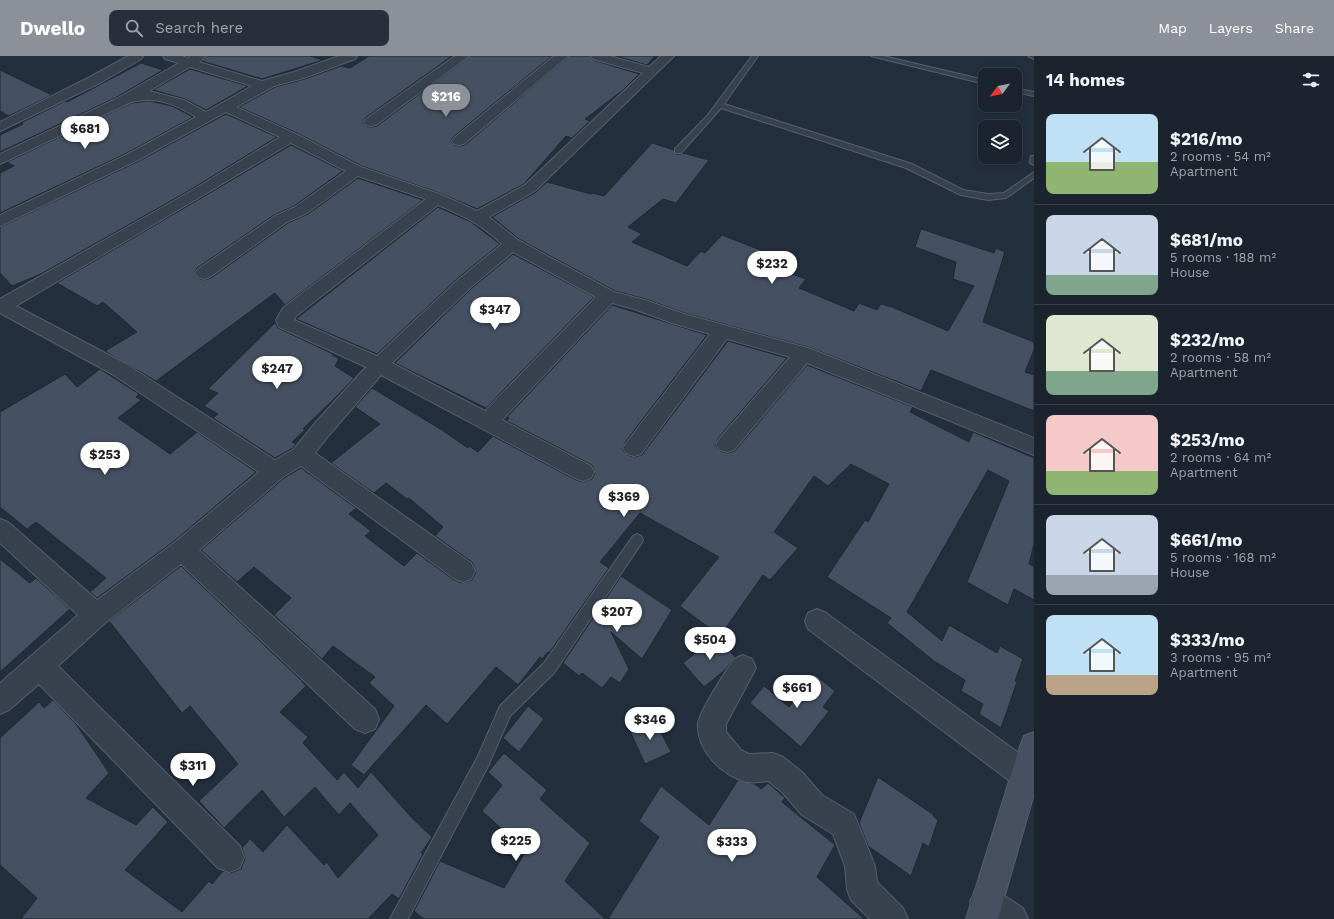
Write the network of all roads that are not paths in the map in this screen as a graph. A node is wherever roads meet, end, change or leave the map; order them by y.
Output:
1 (137, 56) edge
2 (169, 56) edge
3 (200, 56) edge
4 (351, 56) edge
5 (463, 56) edge
6 (562, 56) edge
7 (597, 56) edge
8 (668, 56) edge
9 (755, 56) edge
10 (874, 56) edge
11 (187, 63) junction
12 (652, 72) junction
13 (978, 80) edge
14 (264, 86) junction
15 (1022, 91) edge
16 (1034, 94) edge
17 (127, 98) junction
18 (720, 105) junction
19 (226, 107) junction
20 (206, 118) junction
21 (371, 122) dead end
22 (0, 127) edge
23 (291, 137) junction
24 (459, 141) dead end
25 (678, 151) dead end
26 (1034, 158) edge
27 (0, 160) edge
28 (1034, 163) edge
29 (356, 170) junction
30 (1034, 174) edge
31 (437, 198) junction
32 (478, 217) junction
33 (0, 221) edge
34 (512, 244) junction
35 (204, 273) dead end
36 (608, 296) junction
37 (1, 306) edge
38 (722, 332) junction
39 (804, 354) junction
40 (379, 365) junction
41 (487, 422) junction
42 (727, 444) dead end
43 (1034, 447) edge
44 (634, 448) dead end
45 (302, 455) junction
46 (275, 472) junction
47 (583, 472) dead end
48 (0, 529) edge
49 (637, 540) dead end
50 (182, 550) junction
51 (463, 570) dead end
52 (96, 615) junction
53 (817, 621) dead end
54 (39, 666) junction
55 (743, 668) dead end
56 (0, 701) edge
57 (365, 719) dead end
58 (1034, 746) edge
59 (1025, 775) junction
60 (229, 857) dead end
61 (984, 910) edge
62 (399, 919) edge
63 (892, 919) edge
64 (1012, 919) edge

1 - 22 street
2 - 11 street
3 - 11 street
4 - 14 street
5 - 21 street
6 - 24 street
7 - 12 street
8 - 12 street
9 - 18 lane
10 - 13 lane
11 - 14 street
11 - 17 street
12 - 32 street
14 - 19 street
15 - 16 lane
17 - 20 street
17 - 27 street
18 - 25 lane
18 - 30 lane
19 - 20 street
19 - 23 street
20 - 33 street
23 - 29 street
23 - 37 street
26 - 28 lane
29 - 31 street
29 - 35 street
31 - 32 street
31 - 40 street
32 - 34 street
34 - 36 street
34 - 40 street
36 - 38 street
36 - 41 street
37 - 46 street
38 - 39 street
38 - 44 street
39 - 42 street
39 - 43 street
40 - 41 street
40 - 45 street
41 - 47 street
45 - 46 street
45 - 51 street
46 - 50 street
48 - 52 street
49 - 62 lane
50 - 52 street
50 - 57 street
52 - 54 street
53 - 59 street
54 - 56 street
54 - 60 street
55 - 63 street
58 - 59 street
59 - 61 street
61 - 64 street

